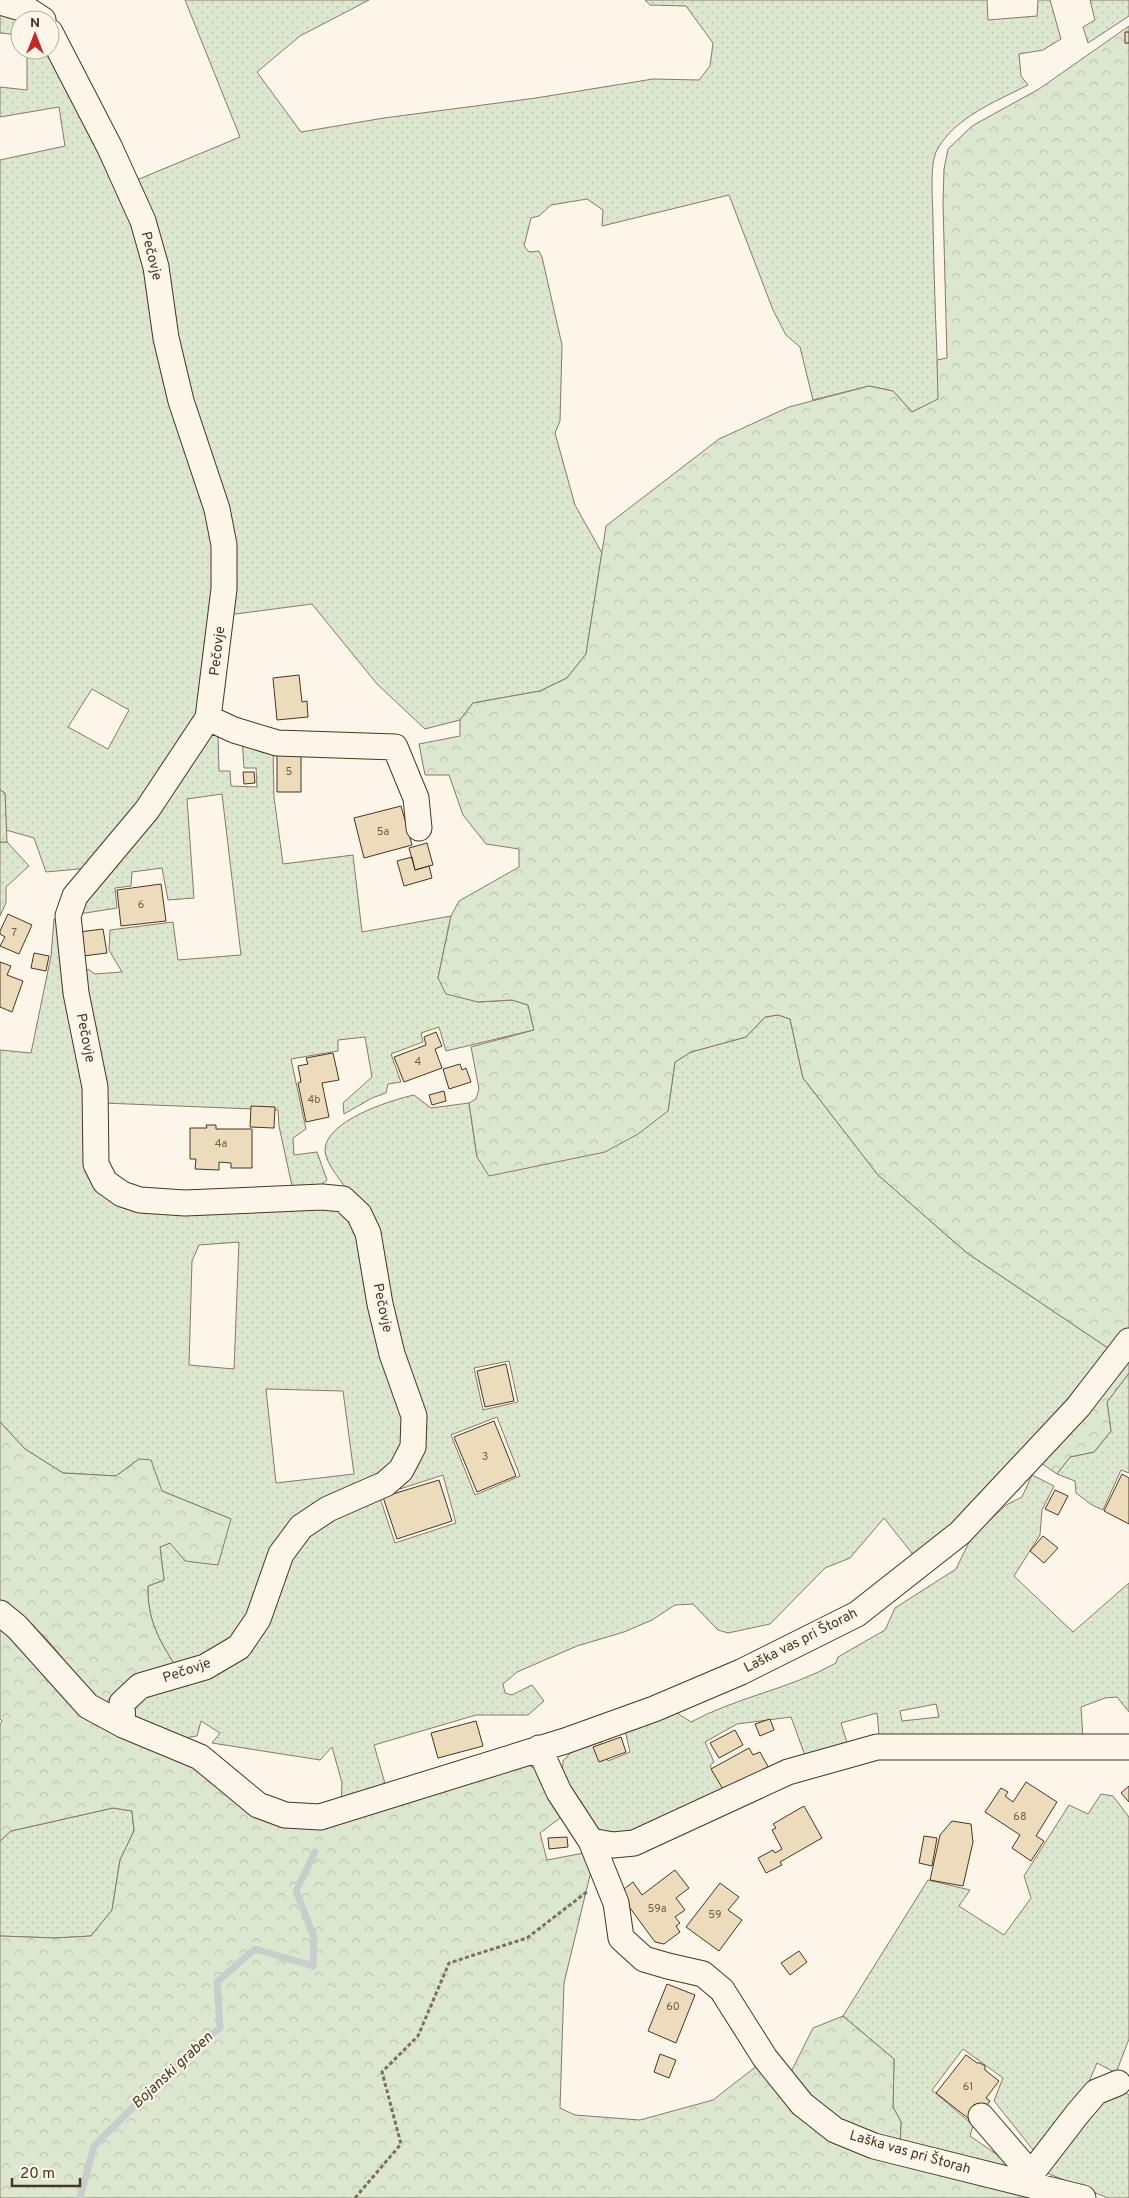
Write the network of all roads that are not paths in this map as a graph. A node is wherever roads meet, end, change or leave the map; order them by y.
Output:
1 (0, 2) edge
2 (28, 10) edge
3 (60, 51) edge
4 (208, 718) junction
5 (419, 828) dead end
6 (1129, 1341) edge
7 (0, 1613) edge
8 (123, 1725) junction
9 (1129, 1747) edge
10 (538, 1748) junction
11 (591, 1841) junction
12 (1118, 2083) dead end
13 (982, 2116) dead end
14 (1027, 2179) junction
15 (1083, 2198) edge

1 - 2 street
3 - 4 street, Pečovje
4 - 5 street
4 - 8 street, Pečovje
6 - 10 street, Laška vas pri Štorah
7 - 8 street
8 - 10 street
9 - 11 street
10 - 11 street, Laška vas pri Štorah
11 - 14 street, Laška vas pri Štorah
12 - 14 street
13 - 14 street
14 - 15 street, Laška vas pri Štorah

